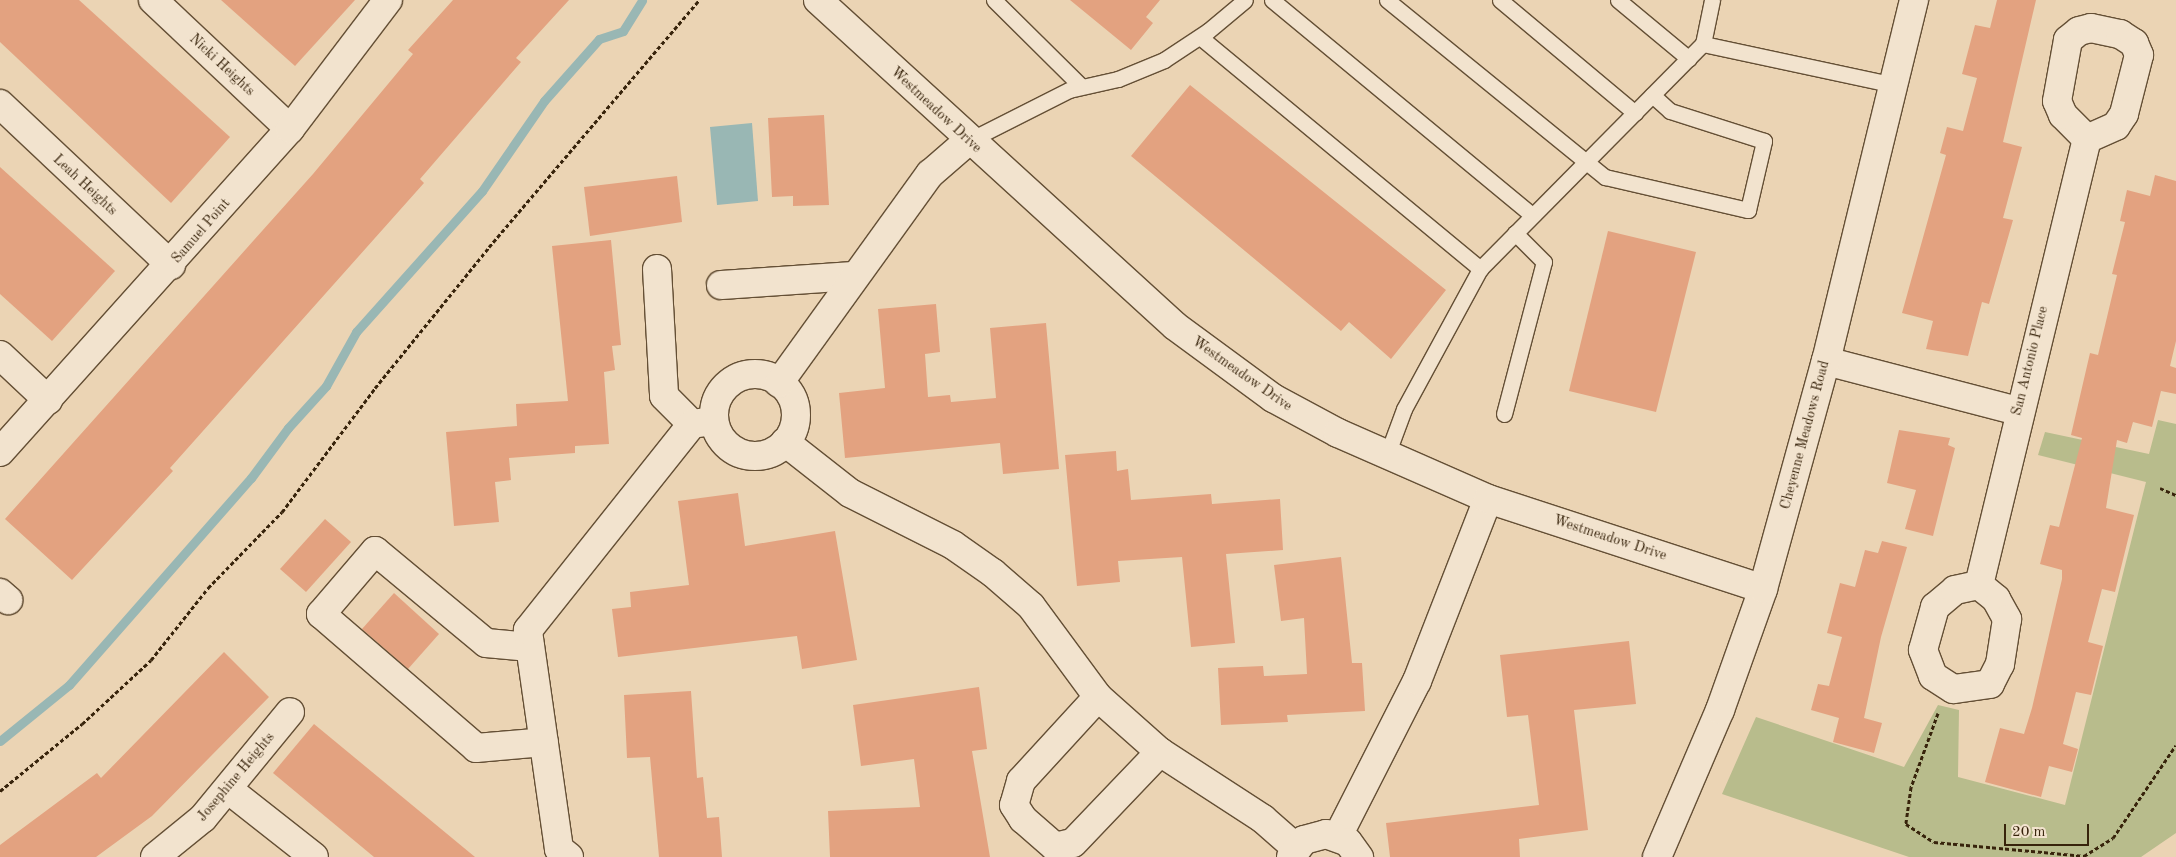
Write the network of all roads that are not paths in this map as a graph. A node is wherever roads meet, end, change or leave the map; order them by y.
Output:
1 (153, 0) edge
2 (388, 0) edge
3 (818, 0) edge
4 (994, 0) edge
5 (1245, 0) edge
6 (1272, 0) edge
7 (1387, 0) edge
8 (1500, 0) edge
9 (1618, 0) edge
10 (1712, 0) edge
11 (1914, 0) edge
12 (1200, 37) junction
13 (1703, 44) junction
14 (1689, 58) junction
15 (1894, 84) junction
16 (1081, 86) junction
17 (1652, 95) junction
18 (0, 104) edge
19 (1634, 113) junction
20 (290, 129) junction
21 (2087, 139) dead end
22 (968, 141) junction
23 (1587, 161) junction
24 (1532, 215) junction
25 (1515, 232) junction
26 (171, 266) junction
27 (658, 269) dead end
28 (1480, 269) junction
29 (854, 276) junction
30 (721, 285) dead end
31 (0, 354) edge
32 (1826, 361) junction
33 (779, 383) junction
34 (48, 400) junction
35 (2018, 411) junction
36 (1504, 414) dead end
37 (703, 422) junction
38 (785, 442) junction
39 (0, 452) edge
40 (1387, 455) junction
41 (1488, 498) junction
42 (1979, 585) junction
43 (1763, 589) junction
44 (530, 647) junction
45 (1098, 697) junction
46 (290, 712) dead end
47 (544, 742) junction
48 (1160, 752) junction
49 (229, 790) junction
50 (1338, 836) junction
51 (1293, 853) edge
52 (155, 857) edge
53 (314, 857) edge
54 (569, 857) edge
55 (1359, 857) edge
56 (1657, 857) edge

1 - 20 street, Nicki Heights
2 - 20 street, Samuel Point
3 - 22 street, Westmeadow Drive
4 - 16 lane
5 - 12 lane
6 - 24 lane
7 - 23 lane
8 - 19 lane
9 - 14 lane
10 - 13 lane
11 - 15 street, Cheyenne Meadows Road
12 - 16 lane
12 - 28 lane
13 - 14 lane
13 - 15 lane
14 - 17 lane
15 - 32 street, Cheyenne Meadows Road
16 - 22 lane
17 - 19 lane
17 - 23 lane
18 - 26 street, Leah Heights
19 - 23 lane
20 - 26 street, Samuel Point
21 - 35 street, San Antonio Place
22 - 29 street
22 - 40 street, Westmeadow Drive
23 - 24 lane
24 - 25 lane
25 - 28 lane
25 - 36 lane
26 - 34 street, Samuel Point
27 - 37 street
28 - 40 lane
29 - 30 street
29 - 33 street
31 - 34 street
32 - 35 street
32 - 43 street, Cheyenne Meadows Road
33 - 37 street
33 - 38 street
34 - 39 street, Samuel Point
35 - 42 street, San Antonio Place
37 - 38 street
37 - 44 street
38 - 45 street
40 - 41 street, Westmeadow Drive
41 - 43 street, Westmeadow Drive
41 - 50 street
42 - 42 street
43 - 56 street, Cheyenne Meadows Road
44 - 47 street
44 - 47 street
45 - 48 street
45 - 48 street
46 - 49 street, Josephine Heights
47 - 54 street
48 - 51 street
49 - 52 street, Josephine Heights
49 - 53 street
50 - 51 street
50 - 55 street

